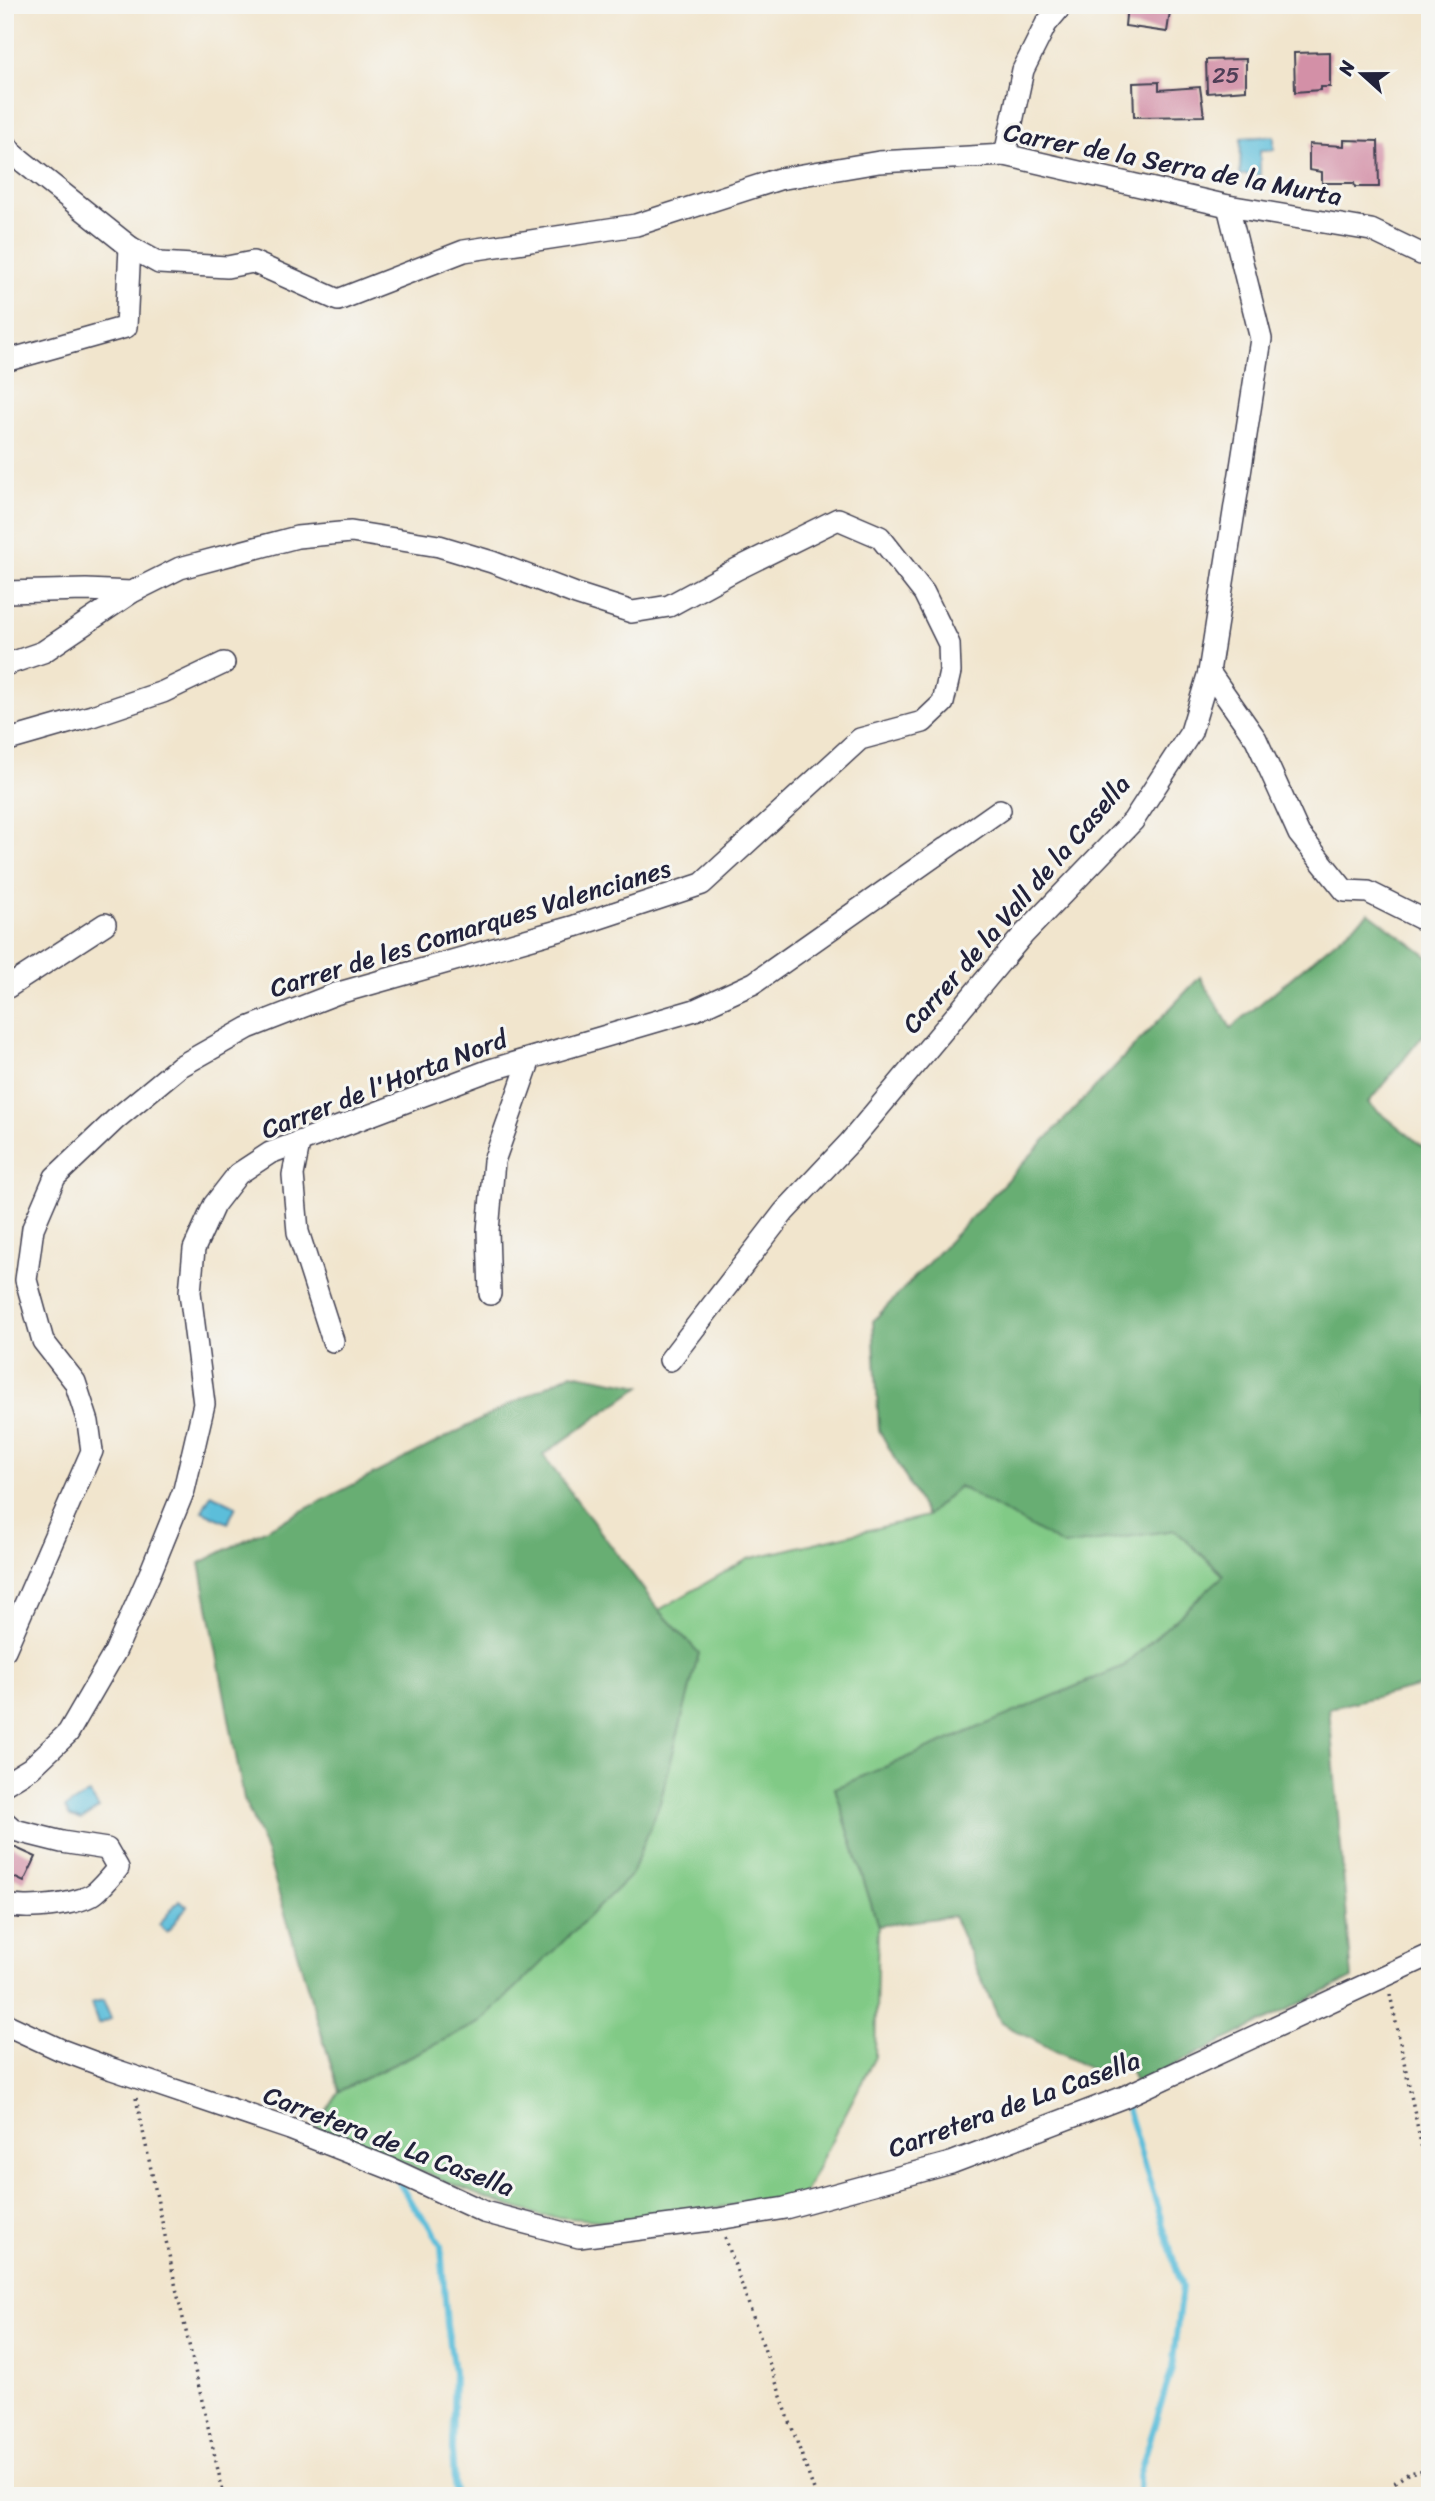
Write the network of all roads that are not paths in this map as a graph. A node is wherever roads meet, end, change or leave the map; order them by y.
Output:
1 (1062, 5) edge
2 (5, 143) edge
3 (1005, 155) junction
4 (1228, 206) junction
5 (130, 247) junction
6 (1427, 258) edge
7 (5, 361) edge
8 (5, 592) edge
9 (132, 592) junction
10 (224, 663) dead end
11 (5, 665) edge
12 (1209, 672) junction
13 (5, 741) edge
14 (1000, 810) dead end
15 (1430, 923) edge
16 (105, 924) dead end
17 (5, 989) edge
18 (530, 1059) junction
19 (299, 1144) junction
20 (490, 1294) dead end
21 (334, 1341) dead end
22 (670, 1360) dead end
23 (5, 1650) edge
24 (5, 1784) edge
25 (5, 1822) edge
26 (5, 1904) edge
27 (1430, 1955) edge
28 (5, 2024) edge

1 - 3 street
2 - 5 street, Carrer de la Serra de la Murta
3 - 4 street, Carrer de la Serra de la Murta
3 - 5 street, Carrer de la Serra de la Murta
4 - 6 street, Carrer de la Serra de la Murta
4 - 12 street, Carrer de la Vall de la Casella
5 - 7 street
8 - 9 street
9 - 11 street, Carrer de les Comarques Valencianes
9 - 23 street, Carrer de les Comarques Valencianes
10 - 13 street
12 - 15 street
12 - 22 street, Carrer de la Vall de la Casella
14 - 18 street, Carrer de l'Horta Nord
16 - 17 street
18 - 19 street, Carrer de l'Horta Nord
18 - 20 street
19 - 21 street
19 - 24 street, Carrer de l'Horta Nord
25 - 26 street
27 - 28 street, Carretera de La Casella

